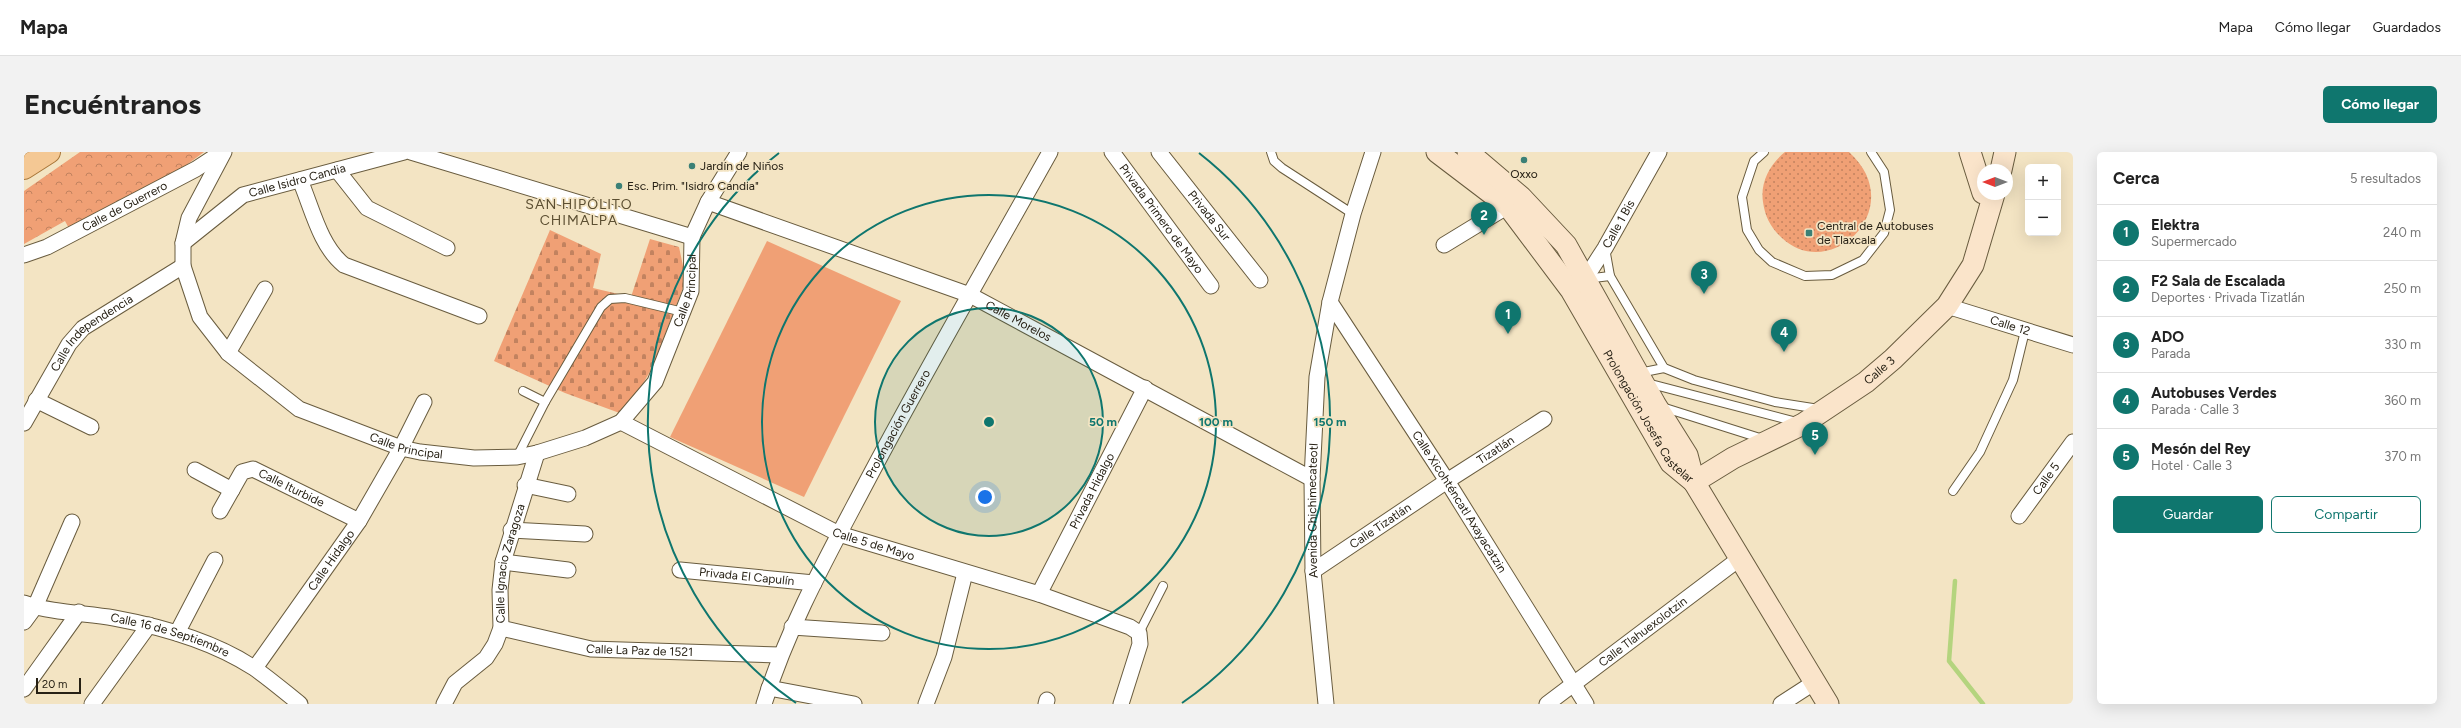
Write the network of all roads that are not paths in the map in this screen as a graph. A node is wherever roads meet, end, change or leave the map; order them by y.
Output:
1 (49, 152) edge
2 (223, 152) edge
3 (404, 152) edge
4 (411, 152) edge
5 (739, 152) edge
6 (1050, 152) edge
7 (1112, 152) edge
8 (1159, 152) edge
9 (1270, 152) edge
10 (1468, 152) edge
11 (1659, 152) edge
12 (1764, 152) edge
13 (1871, 152) edge
14 (1970, 152) edge
15 (2005, 152) edge
16 (1377, 153) edge
17 (1443, 153) edge
18 (2002, 164) edge
19 (24, 168) edge
20 (337, 170) junction
21 (1977, 171) edge
22 (300, 180) junction
23 (1987, 200) edge
24 (708, 202) junction
25 (1508, 206) junction
26 (1353, 214) junction
27 (692, 237) junction
28 (183, 243) junction
29 (1444, 245) dead end
30 (448, 248) dead end
31 (1605, 248) junction
32 (24, 255) edge
33 (183, 266) junction
34 (1610, 276) junction
35 (1260, 280) dead end
36 (1578, 284) junction
37 (1212, 286) dead end
38 (265, 289) dead end
39 (970, 295) junction
40 (1330, 302) junction
41 (1946, 306) junction
42 (683, 312) junction
43 (479, 316) dead end
44 (2024, 331) junction
45 (2073, 345) edge
46 (228, 353) junction
47 (1664, 368) junction
48 (1641, 378) junction
49 (1145, 388) junction
50 (523, 391) dead end
51 (36, 400) junction
52 (424, 402) dead end
53 (545, 402) junction
54 (1655, 404) junction
55 (1824, 410) junction
56 (1544, 419) dead end
57 (621, 422) junction
58 (24, 423) edge
59 (1803, 424) junction
60 (91, 427) dead end
61 (1767, 440) junction
62 (2073, 442) edge
63 (401, 448) junction
64 (537, 453) junction
65 (517, 457) junction
66 (195, 470) dead end
67 (1312, 479) junction
68 (1447, 481) junction
69 (1694, 482) junction
70 (525, 485) junction
71 (232, 490) junction
72 (1953, 491) dead end
73 (568, 494) dead end
74 (220, 511) dead end
75 (2019, 516) dead end
76 (359, 521) junction
77 (72, 522) dead end
78 (511, 530) junction
79 (585, 534) dead end
80 (839, 534) junction
81 (1739, 559) junction
82 (215, 560) dead end
83 (503, 562) junction
84 (568, 570) dead end
85 (680, 570) dead end
86 (1313, 571) junction
87 (965, 572) junction
88 (814, 583) junction
89 (1163, 586) dead end
90 (1039, 594) junction
91 (30, 605) edge
92 (79, 612) junction
93 (24, 622) edge
94 (149, 625) junction
95 (792, 626) junction
96 (501, 628) junction
97 (177, 633) junction
98 (882, 633) dead end
99 (1139, 633) junction
100 (780, 655) junction
101 (255, 668) junction
102 (1815, 682) junction
103 (1573, 684) junction
104 (770, 688) junction
105 (24, 689) edge
106 (96, 702) edge
107 (300, 704) edge
108 (444, 704) edge
109 (764, 704) edge
110 (854, 704) edge
111 (926, 704) edge
112 (1121, 704) edge
113 (1326, 704) edge
114 (1547, 704) edge
115 (1586, 704) edge
116 (1781, 704) edge
117 (1828, 704) edge

1 - 19 main road
2 - 28 street, Calle Principal
2 - 32 street, Calle de Guerrero
3 - 20 street, Calle Isidro Candia
4 - 27 street
5 - 24 street
6 - 39 street, Prolongación Guerrero
7 - 37 street, Privada Primero de Mayo
8 - 35 street, Privada Sur
9 - 26 lane
10 - 36 main road, Prolongación Josefa Castelar
11 - 31 street, Calle 1 Bis
12 - 13 lane
14 - 21 main road
15 - 18 main road
16 - 26 street, Avenida Chichimecateotl
17 - 25 main road, Prolongación Josefa Castelar
20 - 22 street, Calle Isidro Candia
20 - 30 street
22 - 28 street, Calle Isidro Candia
22 - 43 street
23 - 41 main road, Calle 3
24 - 27 street
24 - 39 street, Calle Morelos
25 - 29 street
25 - 36 main road, Prolongación Josefa Castelar
26 - 40 street, Avenida Chichimecateotl
27 - 42 street, Calle Principal
28 - 33 street, Calle Principal
31 - 34 lane
31 - 36 street, Calle 1 Bis
33 - 46 street, Calle Principal
33 - 51 street, Calle Independencia
34 - 36 lane
34 - 47 lane
36 - 48 main road, Prolongación Josefa Castelar
36 - 69 main road, Prolongación Josefa Castelar
38 - 46 street
39 - 49 street, Calle Morelos
39 - 80 street, Prolongación Guerrero
40 - 67 street, Avenida Chichimecateotl
40 - 68 street, Calle Xicohténcatl Axayacatzin
41 - 44 street, Calle 12
41 - 55 main road, Calle 3
42 - 53 lane
42 - 57 street, Calle Principal
44 - 45 street, Calle 12
44 - 72 lane
46 - 63 street, Calle Principal
47 - 48 lane
47 - 55 lane
48 - 54 main road, Prolongación Josefa Castelar
48 - 59 lane
49 - 67 street, Calle Morelos
49 - 90 street, Privada Hidalgo
50 - 53 lane
51 - 58 street, Calle Independencia
51 - 60 street
52 - 63 street, Calle Hidalgo
53 - 65 lane
54 - 61 lane
54 - 69 main road, Prolongación Josefa Castelar
55 - 59 main road, Calle 3
56 - 68 street, Tizatlán
57 - 64 street, Calle Principal
57 - 80 street, Calle 5 de Mayo
59 - 61 main road, Calle 3
61 - 69 main road, Calle 3
62 - 75 street, Calle 5
63 - 65 street, Calle Principal
63 - 76 street, Calle Hidalgo
64 - 65 street, Calle Principal
64 - 70 street, Calle Ignacio Zaragoza
66 - 71 street
67 - 86 street, Avenida Chichimecateotl
68 - 86 street, Calle Tizatlán
68 - 103 street, Calle Xicohténcatl Axayacatzin
69 - 81 main road
70 - 73 street
70 - 78 street, Calle Ignacio Zaragoza
71 - 74 street, Calle Iturbide
71 - 76 street, Calle Iturbide
76 - 101 street, Calle Hidalgo
77 - 91 street
78 - 79 street
78 - 83 street, Calle Ignacio Zaragoza
80 - 87 street, Calle 5 de Mayo
80 - 88 street, Prolongación Guerrero
81 - 102 main road
81 - 103 street, Calle Tlahuexolotzin
82 - 97 street
83 - 84 street
83 - 96 street, Calle Ignacio Zaragoza
85 - 88 street, Privada El Capulín
86 - 113 street, Avenida Chichimecateotl
87 - 90 street, Calle 5 de Mayo
87 - 111 street
88 - 95 street, Prolongación Guerrero
89 - 99 lane
90 - 99 street, Calle 5 de Mayo
91 - 92 street, Calle 16 de Septiembre
91 - 93 street
92 - 94 street, Calle 16 de Septiembre
92 - 105 street
94 - 97 street, Calle 16 de Septiembre
94 - 106 street
95 - 98 street
95 - 100 street, Prolongación Guerrero
96 - 100 street, Calle La Paz de 1521
96 - 108 street, Calle Ignacio Zaragoza
97 - 101 street, Calle 16 de Septiembre
99 - 112 street
100 - 104 street, Prolongación Guerrero
101 - 107 street, Calle 16 de Septiembre
102 - 116 street
102 - 117 main road
103 - 114 street, Calle Tlahuexolotzin
103 - 115 street, Calle Xicohténcatl Axayacatzin
104 - 109 street, Prolongación Guerrero
104 - 110 street

